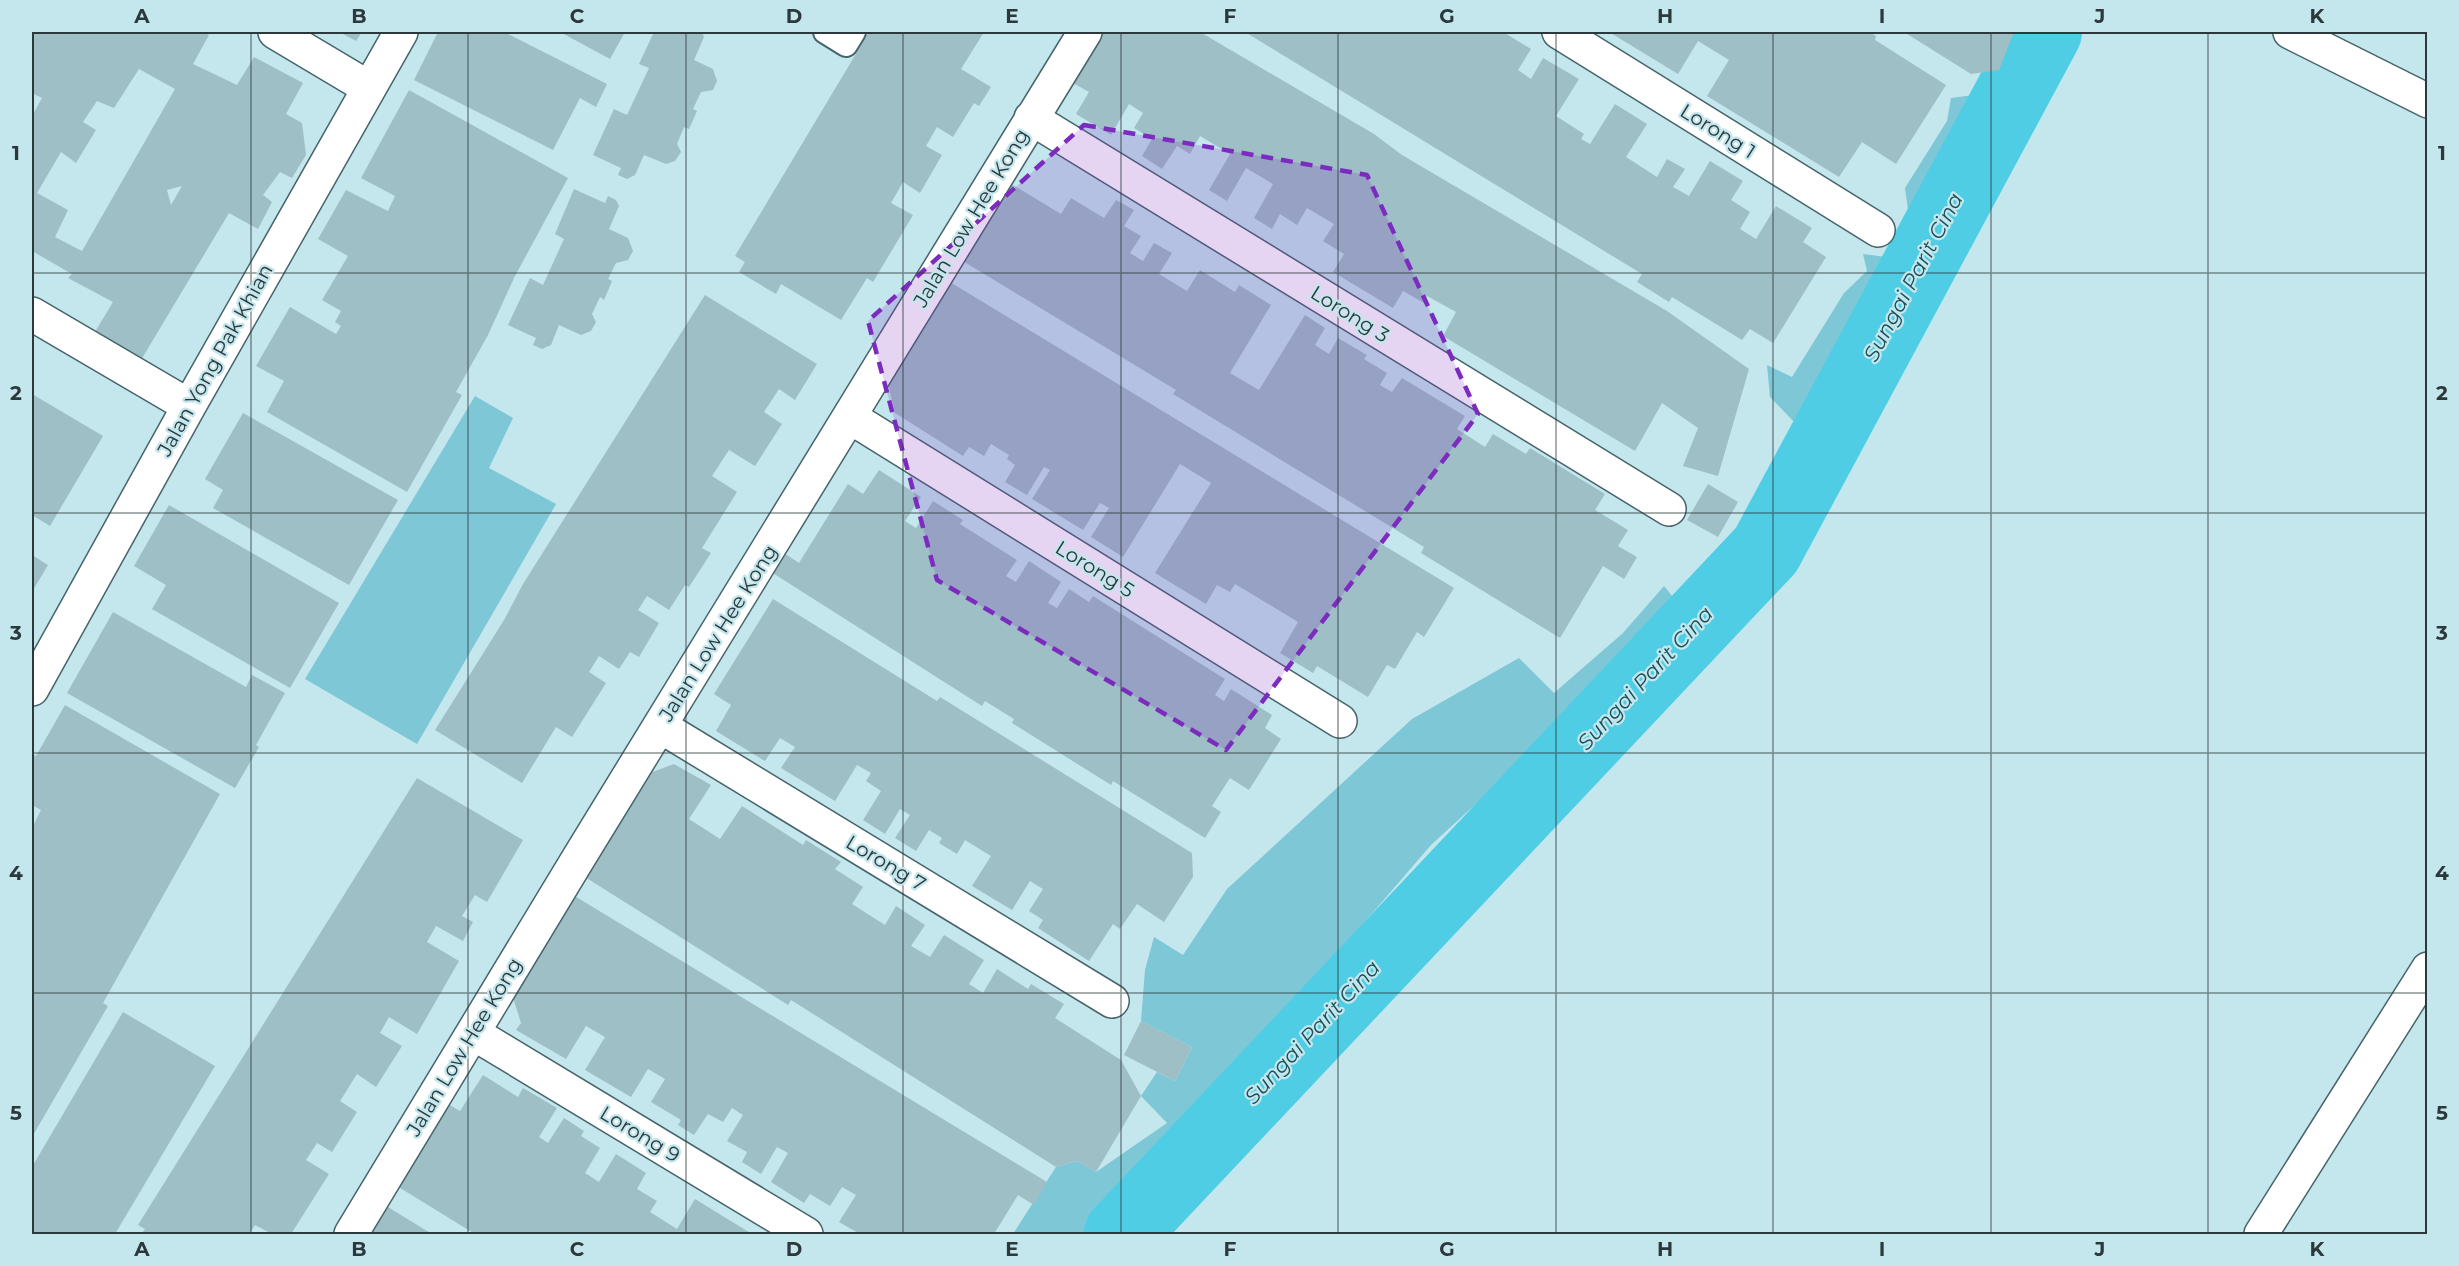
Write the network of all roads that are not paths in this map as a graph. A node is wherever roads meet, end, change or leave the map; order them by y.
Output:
1 (275, 32) edge
2 (401, 32) edge
3 (825, 32) edge
4 (854, 32) edge
5 (1085, 32) edge
6 (1559, 32) edge
7 (2290, 32) edge
8 (369, 88) junction
9 (2427, 101) edge
10 (1031, 118) junction
11 (1878, 230) dead end
12 (32, 314) edge
13 (189, 406) junction
14 (850, 417) junction
15 (1669, 509) dead end
16 (32, 689) edge
17 (1340, 721) dead end
18 (660, 726) junction
19 (2427, 969) edge
20 (1112, 1001) dead end
21 (473, 1033) junction
22 (351, 1234) edge
23 (806, 1234) edge
24 (2261, 1234) edge

1 - 8 street
2 - 8 street, Jalan Yong Pak Khian
3 - 4 lane
5 - 10 street, Jalan Low Hee Kong
6 - 11 street, Lorong 1
7 - 9 street
8 - 13 street, Jalan Yong Pak Khian
10 - 14 street, Jalan Low Hee Kong
10 - 15 street, Lorong 3
12 - 13 street
13 - 16 street, Jalan Yong Pak Khian
14 - 17 street, Lorong 5
14 - 18 street, Jalan Low Hee Kong
18 - 20 street, Lorong 7
18 - 21 street, Jalan Low Hee Kong
19 - 24 street
21 - 22 street, Jalan Low Hee Kong
21 - 23 street, Lorong 9

